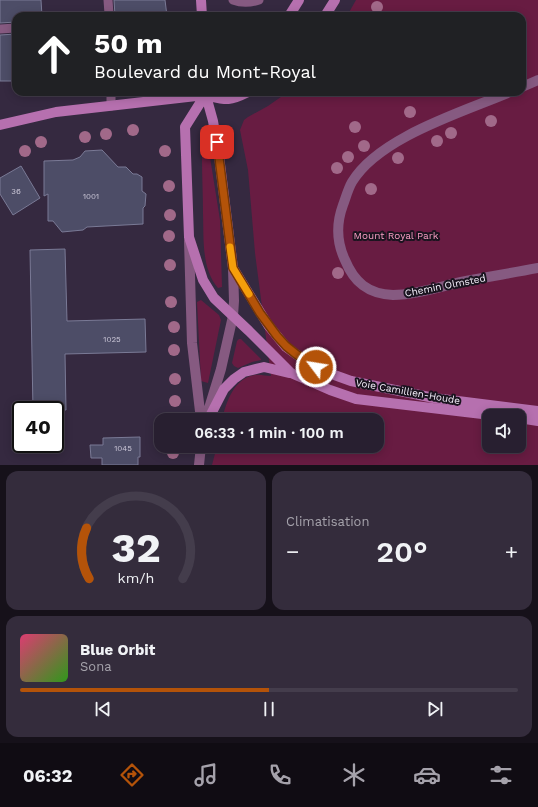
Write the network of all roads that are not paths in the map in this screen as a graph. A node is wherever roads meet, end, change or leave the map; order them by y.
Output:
1 (108, 0) edge
2 (201, 0) edge
3 (233, 0) edge
4 (259, 0) edge
5 (299, 0) edge
6 (334, 0) edge
7 (109, 12) edge
8 (202, 12) edge
9 (292, 12) edge
10 (327, 12) edge
11 (12, 28) edge
12 (0, 29) edge
13 (538, 80) edge
14 (526, 85) edge
15 (110, 96) edge
16 (184, 96) edge
17 (204, 96) edge
18 (207, 96) edge
19 (215, 96) edge
20 (239, 96) edge
21 (501, 96) edge
22 (111, 106) junction
23 (0, 125) edge
24 (189, 237) junction
25 (233, 268) junction
26 (538, 268) edge
27 (233, 316) junction
28 (291, 373) junction
29 (538, 411) edge
30 (200, 413) edge
31 (209, 413) edge
32 (211, 413) edge
33 (482, 414) edge
34 (526, 419) edge
35 (538, 420) edge
36 (200, 453) edge
37 (198, 465) edge

1 - 7 lane
2 - 8 street
3 - 4 lane
5 - 9 street
6 - 10 street
11 - 12 lane
13 - 14 street
15 - 22 lane
16 - 22 street
17 - 24 street, Voie Camillien-Houde
18 - 25 street
19 - 20 street
21 - 26 street, Chemin Olmsted
22 - 23 street
24 - 27 street, Voie Camillien-Houde
24 - 30 street
25 - 27 street
25 - 29 street, Voie Camillien-Houde
27 - 28 street, Voie Camillien-Houde
27 - 31 street
28 - 32 street
28 - 33 street, Voie Camillien-Houde
34 - 35 street
36 - 37 street

